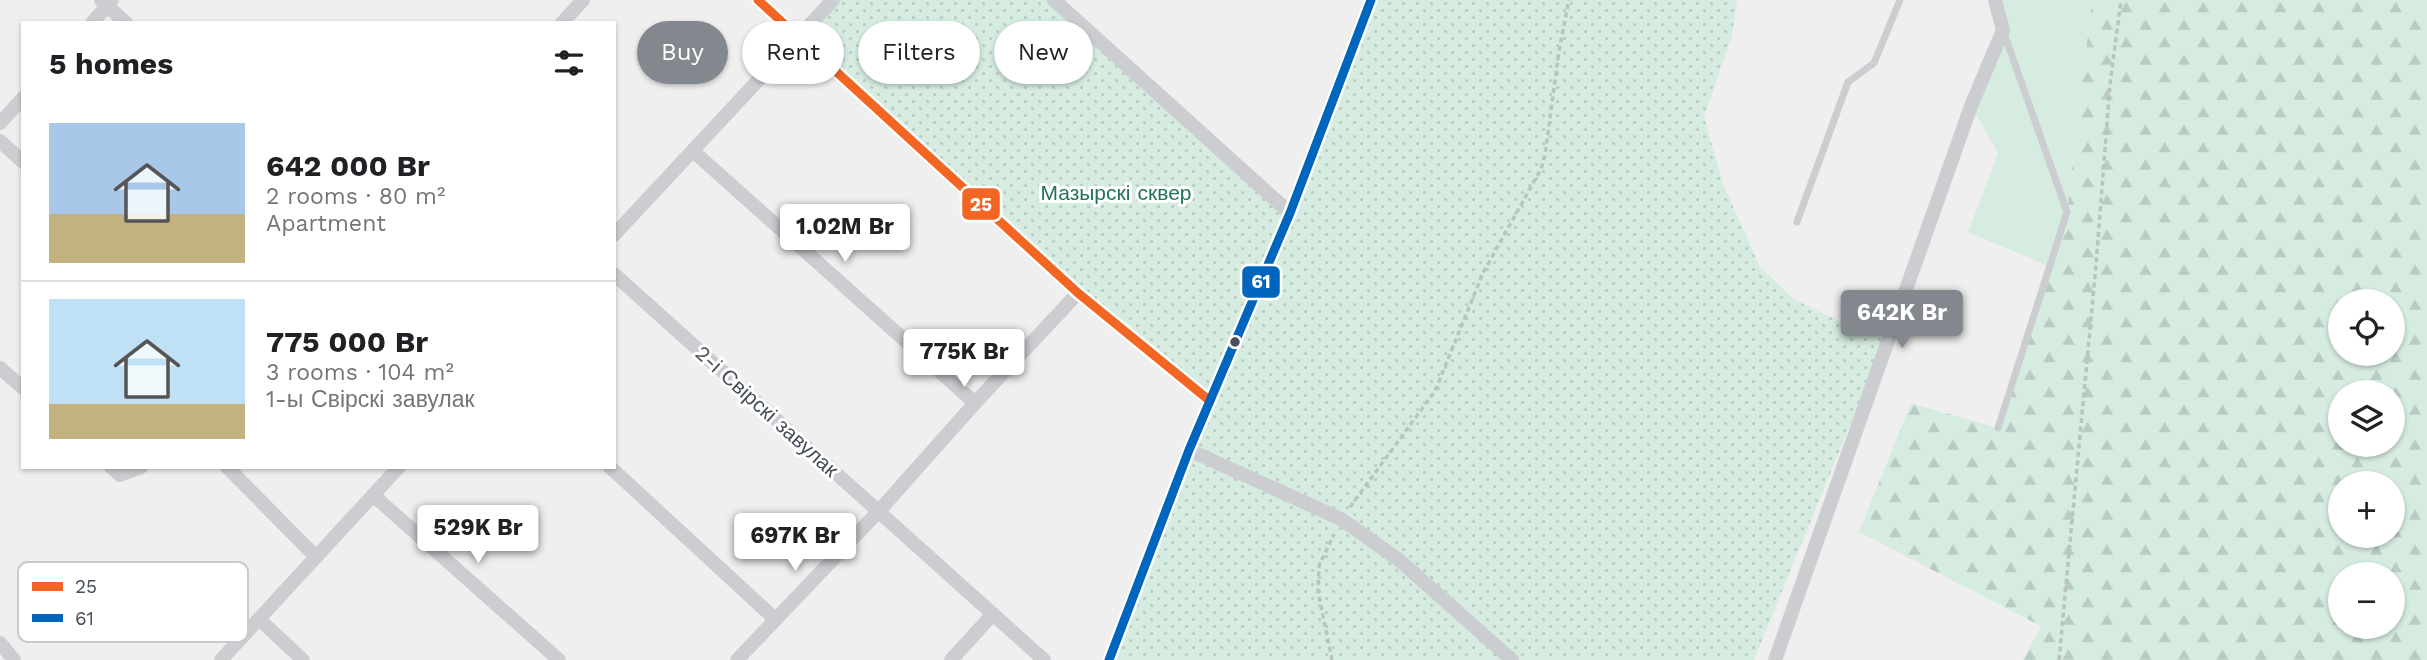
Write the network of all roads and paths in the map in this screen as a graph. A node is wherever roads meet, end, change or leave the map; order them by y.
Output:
1 (583, 0) edge
2 (758, 0) edge
3 (833, 0) edge
4 (1054, 0) edge
5 (1569, 0) edge
6 (1900, 0) edge
7 (1995, 0) edge
8 (2121, 0) edge
9 (107, 2) edge
10 (1367, 2) edge
11 (93, 21) edge
12 (124, 21) edge
13 (564, 21) edge
14 (781, 21) edge
15 (813, 21) edge
16 (2003, 30) junction
17 (844, 79) edge
18 (754, 84) edge
19 (21, 100) edge
20 (0, 123) edge
21 (0, 141) edge
22 (692, 151) junction
23 (21, 160) edge
24 (1290, 214) junction
25 (1797, 222) dead end
26 (616, 233) edge
27 (616, 276) edge
28 (1078, 293) junction
29 (0, 368) edge
30 (21, 386) edge
31 (1210, 401) junction
32 (975, 403) junction
33 (1998, 428) dead end
34 (1189, 450) junction
35 (113, 469) edge
36 (136, 469) edge
37 (229, 469) edge
38 (397, 469) edge
39 (612, 469) edge
40 (373, 495) junction
41 (879, 511) junction
42 (1341, 519) junction
43 (316, 557) junction
44 (993, 614) junction
45 (259, 619) junction
46 (775, 619) junction
47 (248, 631) edge
48 (238, 642) edge
49 (0, 643) edge
50 (14, 660) edge
51 (221, 660) edge
52 (303, 660) edge
53 (559, 660) edge
54 (737, 660) edge
55 (951, 660) edge
56 (1044, 660) edge
57 (1109, 660) edge
58 (1332, 660) edge
59 (1512, 660) edge
60 (1775, 660) edge
61 (2059, 660) edge

1 - 13 street
2 - 14 street
3 - 15 street
4 - 24 street
5 - 42 path
6 - 25 lane
7 - 16 street
8 - 61 path
9 - 11 street
9 - 12 street
10 - 24 street
16 - 33 lane
16 - 60 street
17 - 28 street
18 - 22 street
19 - 20 street
21 - 23 street
22 - 26 street
22 - 32 street
24 - 31 street
27 - 41 street, 2-і Свірскі завулак
28 - 31 street
28 - 32 street
29 - 30 street
31 - 34 street
32 - 41 street
34 - 42 street
34 - 57 street
35 - 36 street
37 - 43 street
38 - 40 street
39 - 46 street
40 - 43 street
40 - 53 street
41 - 44 street, 2-і Свірскі завулак
41 - 46 street
42 - 58 path
42 - 59 street
43 - 45 street
44 - 55 street
44 - 56 street, 2-і Свірскі завулак
45 - 47 street
45 - 52 street
46 - 54 street
48 - 51 street
49 - 50 street

